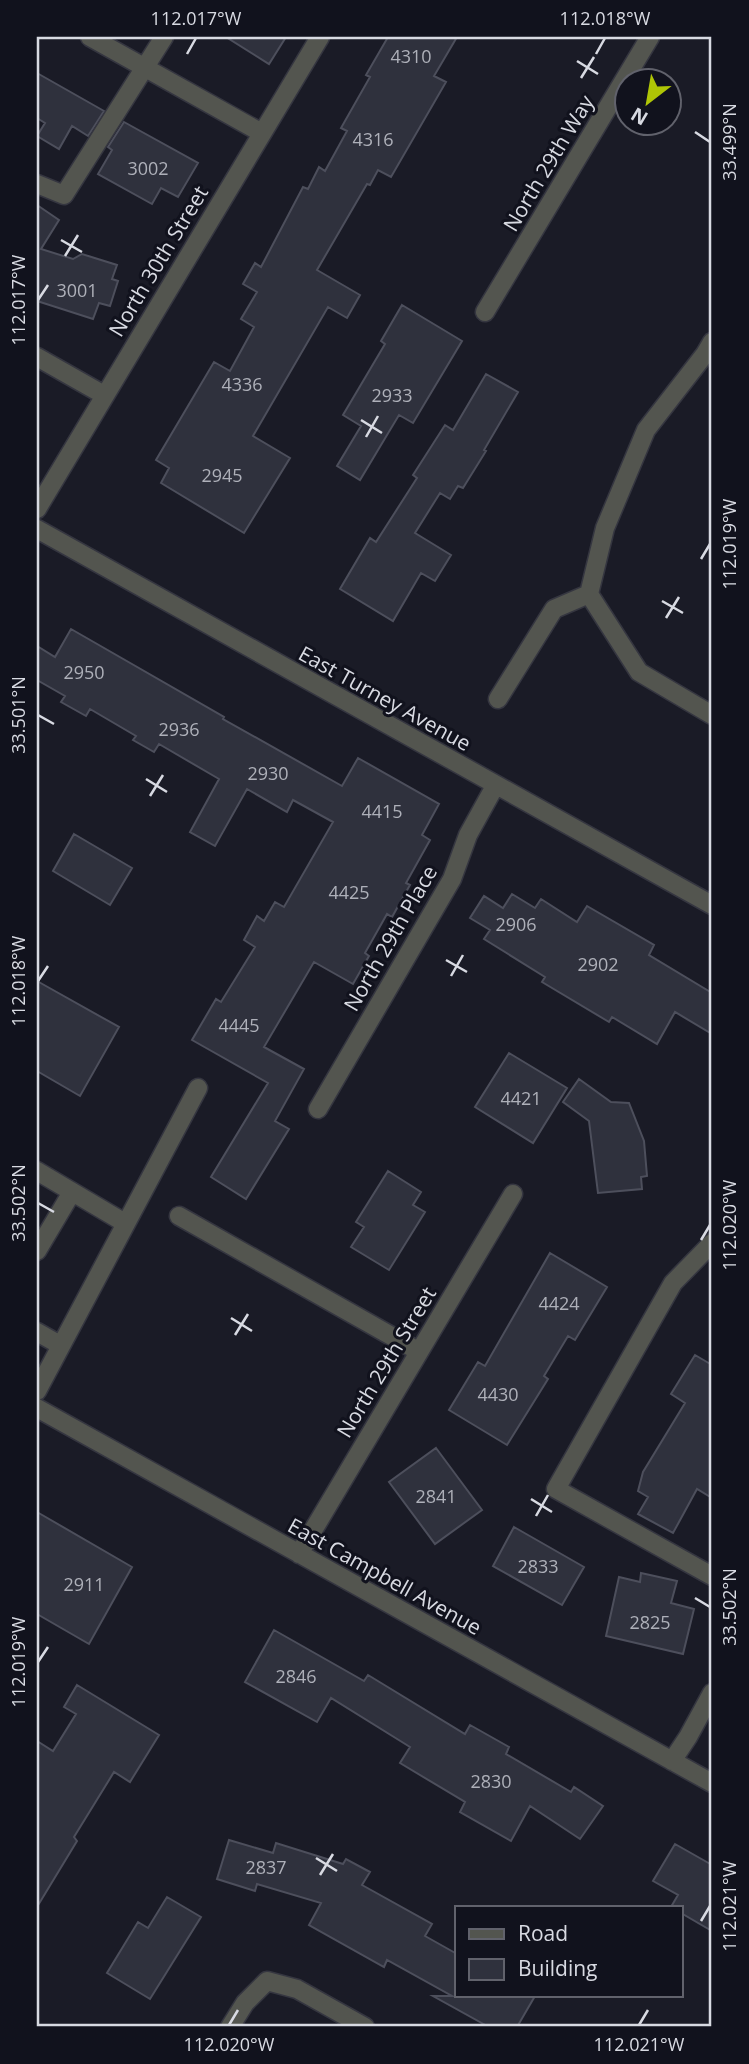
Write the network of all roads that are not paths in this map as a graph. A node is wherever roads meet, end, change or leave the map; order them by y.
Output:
1 (90, 37) edge
2 (164, 37) edge
3 (320, 37) edge
4 (650, 37) edge
5 (145, 67) junction
6 (262, 133) junction
7 (37, 184) edge
8 (485, 312) dead end
9 (712, 342) edge
10 (37, 357) edge
11 (104, 395) junction
12 (37, 509) edge
13 (37, 529) edge
14 (589, 594) junction
15 (498, 699) dead end
16 (712, 715) edge
17 (495, 786) junction
18 (712, 905) edge
19 (198, 1088) dead end
20 (318, 1109) dead end
21 (37, 1171) edge
22 (72, 1192) junction
23 (513, 1194) dead end
24 (179, 1216) dead end
25 (125, 1223) junction
26 (712, 1243) edge
27 (37, 1251) edge
28 (37, 1332) edge
29 (60, 1345) junction
30 (418, 1351) junction
31 (37, 1391) edge
32 (37, 1408) edge
33 (299, 1554) junction
34 (712, 1576) edge
35 (712, 1693) edge
36 (672, 1761) junction
37 (712, 1783) edge
38 (230, 2027) edge
39 (365, 2027) edge

1 - 5 street
2 - 5 street
3 - 6 street, North 30th Street
4 - 8 street, North 29th Way
5 - 6 street
5 - 7 street
6 - 11 street, North 30th Street
9 - 14 street
10 - 11 street
11 - 12 street, North 30th Street
13 - 17 street, East Turney Avenue
14 - 15 street
14 - 16 street
17 - 18 street, East Turney Avenue
17 - 20 street, North 29th Place
19 - 25 street
21 - 22 street
22 - 25 street
22 - 27 street
23 - 30 street, North 29th Street
24 - 30 street
25 - 29 street
26 - 34 street
28 - 29 street
29 - 31 street
30 - 33 street, North 29th Street
32 - 33 street, East Campbell Avenue
33 - 36 street, East Campbell Avenue
35 - 36 street
36 - 37 street, East Campbell Avenue
38 - 39 street

